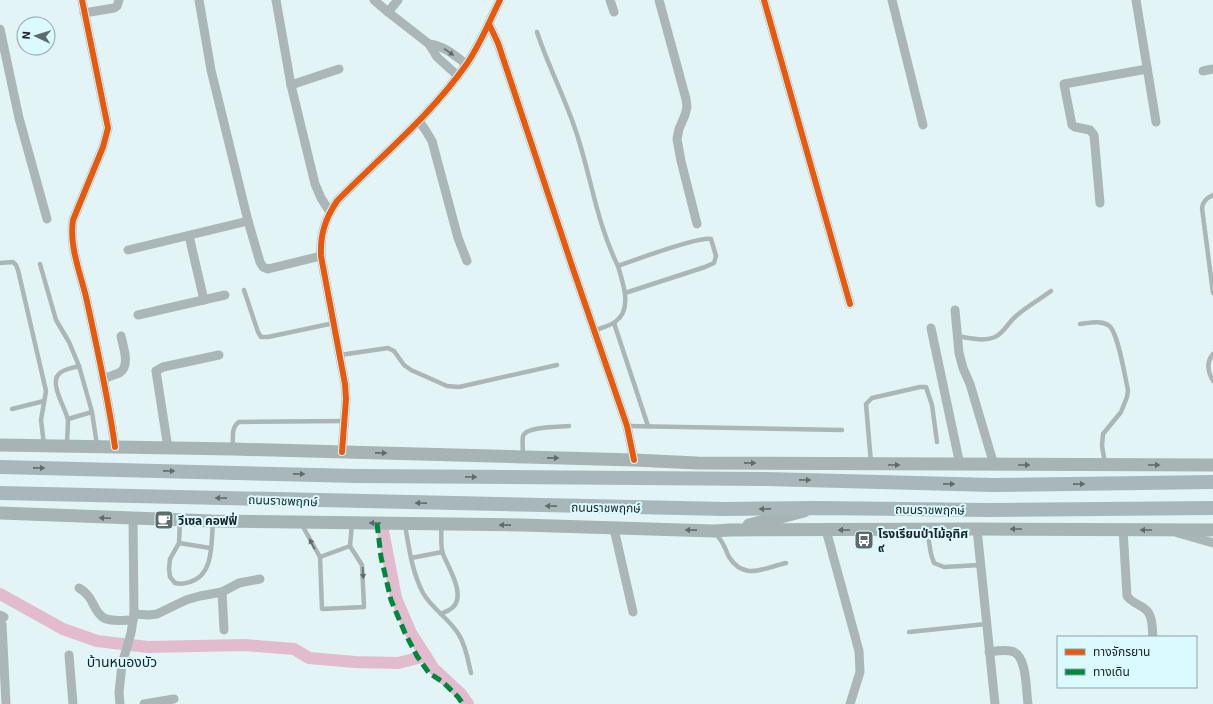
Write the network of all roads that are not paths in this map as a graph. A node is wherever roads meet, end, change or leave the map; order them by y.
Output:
1 (82, 0) edge
2 (119, 0) edge
3 (199, 0) edge
4 (276, 0) edge
5 (375, 0) edge
6 (398, 0) edge
7 (500, 0) edge
8 (610, 0) edge
9 (659, 0) edge
10 (764, 0) edge
11 (892, 0) edge
12 (1136, 0) edge
13 (388, 12) junction
14 (614, 12) dead end
15 (84, 13) junction
16 (488, 24) junction
17 (537, 32) dead end
18 (0, 35) edge
19 (429, 44) junction
20 (466, 64) junction
21 (339, 69) dead end
22 (1147, 69) junction
23 (1213, 69) edge
24 (1203, 71) dead end
25 (458, 76) junction
26 (291, 85) junction
27 (419, 121) junction
28 (1156, 122) dead end
29 (923, 125) dead end
30 (1213, 195) edge
31 (1100, 203) dead end
32 (330, 212) junction
33 (47, 219) dead end
34 (248, 221) junction
35 (697, 224) dead end
36 (189, 236) junction
37 (128, 250) dead end
38 (321, 256) junction
39 (467, 261) dead end
40 (0, 263) edge
41 (40, 264) dead end
42 (618, 266) junction
43 (244, 290) dead end
44 (1051, 291) dead end
45 (625, 293) junction
46 (1213, 293) edge
47 (225, 295) dead end
48 (204, 300) junction
49 (850, 304) dead end
50 (955, 310) dead end
51 (138, 315) dead end
52 (334, 323) junction
53 (614, 323) junction
54 (1080, 324) dead end
55 (931, 328) dead end
56 (594, 331) junction
57 (121, 336) dead end
58 (958, 336) junction
59 (1213, 354) edge
60 (219, 355) dead end
61 (340, 355) junction
62 (557, 365) dead end
63 (78, 366) junction
64 (103, 379) junction
65 (1213, 381) edge
66 (44, 401) junction
67 (12, 409) dead end
68 (92, 412) junction
69 (68, 419) junction
70 (345, 421) junction
71 (569, 426) dead end
72 (627, 426) junction
73 (648, 426) junction
74 (842, 430) dead end
75 (937, 442) dead end
76 (0, 445) edge
77 (44, 445) junction
78 (67, 445) junction
79 (97, 446) junction
80 (115, 446) junction
81 (168, 448) junction
82 (232, 449) junction
83 (342, 452) junction
84 (524, 457) junction
85 (634, 460) junction
86 (697, 463) junction
87 (871, 465) junction
88 (960, 465) junction
89 (994, 465) junction
90 (1105, 465) junction
91 (1212, 465) edge
92 (0, 467) edge
93 (766, 479) junction
94 (1213, 482) edge
95 (0, 493) edge
96 (818, 508) junction
97 (1213, 508) edge
98 (0, 513) edge
99 (133, 519) junction
100 (180, 520) junction
101 (213, 521) junction
102 (301, 522) junction
103 (404, 523) junction
104 (352, 524) junction
105 (441, 524) junction
106 (614, 529) junction
107 (977, 529) junction
108 (1123, 529) junction
109 (730, 530) junction
110 (826, 530) junction
111 (927, 530) junction
112 (1165, 530) junction
113 (1213, 530) edge
114 (714, 531) junction
115 (1213, 543) edge
116 (179, 544) junction
117 (350, 546) junction
118 (210, 548) junction
119 (442, 552) junction
120 (320, 558) junction
121 (411, 558) junction
122 (786, 563) dead end
123 (980, 565) junction
124 (260, 578) dead end
125 (79, 588) dead end
126 (222, 592) junction
127 (633, 612) dead end
128 (441, 614) junction
129 (133, 617) junction
130 (2, 619) edge
131 (986, 624) junction
132 (224, 630) dead end
133 (909, 632) dead end
134 (1153, 636) edge
135 (989, 652) junction
136 (70, 656) dead end
137 (471, 673) dead end
138 (174, 699) dead end
139 (6, 704) edge
140 (73, 704) edge
141 (120, 704) edge
142 (144, 704) edge
143 (850, 704) edge
144 (995, 704) edge
145 (1028, 704) edge

1 - 15 street
2 - 15 street
3 - 34 street
4 - 26 street
5 - 13 street
6 - 13 street
7 - 16 street
8 - 14 street
9 - 35 street
10 - 49 street
11 - 29 street
12 - 22 street
13 - 19 street
15 - 64 street
16 - 20 street
16 - 56 street
17 - 42 lane
18 - 33 street
19 -> 20 street
19 - 25 street
20 - 25 street
21 - 26 street
22 - 28 street
22 - 31 street
23 - 24 street
25 - 27 street
26 - 32 street
27 - 32 street
27 - 39 street
30 - 46 lane
32 - 38 street
34 - 36 street
34 - 38 street
36 - 37 street
36 - 48 street
38 - 52 street
40 - 66 lane
41 - 63 lane
42 - 45 lane
42 - 45 lane
43 - 52 lane
44 - 58 lane
45 - 53 lane
47 - 48 street
48 - 51 street
50 - 58 street
52 - 61 street
53 - 56 lane
53 - 73 lane
54 - 90 lane
55 - 88 street
56 - 72 street
57 - 64 street
58 - 89 street
59 - 65 lane
60 - 81 street
61 - 62 lane
61 - 70 street
63 - 68 lane
63 - 69 lane
64 - 80 street
66 - 67 lane
66 - 77 lane
68 - 69 lane
68 - 79 lane
69 - 78 lane
70 - 82 lane
70 - 83 street
71 - 84 lane
72 - 73 lane
72 - 85 street
73 - 74 lane
75 - 87 lane
76 - 77 main road
77 - 78 main road
78 - 79 main road
79 - 80 main road
80 - 81 main road
81 - 82 main road
82 - 83 main road
83 -> 84 main road
84 -> 85 main road
85 - 86 main road
86 -> 87 main road
86 - 93 main road
87 -> 88 main road
88 - 89 main road
89 -> 90 main road
90 -> 91 main road
92 -> 93 main road
93 -> 94 main road
96 -> 95 main road, ถนนราชพฤกษ์
96 - 97 main road, ถนนราชพฤกษ์
96 - 109 main road
99 -> 98 main road, ถนนราชพฤกษ์
99 - 100 main road, ถนนราชพฤกษ์
99 - 129 street
100 - 101 main road, ถนนราชพฤกษ์
100 - 116 lane
101 - 102 main road, ถนนราชพฤกษ์
101 - 118 lane
102 - 104 main road, ถนนราชพฤกษ์
120 -> 102 lane
103 -> 104 main road, ถนนราชพฤกษ์
103 - 105 main road, ถนนราชพฤกษ์
103 - 121 lane
104 - 117 lane
106 -> 105 main road, ถนนราชพฤกษ์
105 - 119 lane
114 -> 106 main road, ถนนราชพฤกษ์
106 - 127 street
108 -> 107 main road
107 - 111 main road
107 - 123 street
112 -> 108 main road
108 - 134 street
109 - 110 main road
109 - 114 main road, ถนนราชพฤกษ์
111 -> 110 main road
110 - 143 street
111 - 123 lane
112 - 113 main road
112 - 115 street
114 - 122 lane
116 - 118 lane
116 - 118 lane
117 - 120 lane
117 -> 120 lane
119 - 121 lane
119 - 128 lane
121 - 128 lane
123 - 131 street
124 - 126 street
125 - 129 street
126 - 129 street
126 - 132 street
128 - 137 lane
129 - 141 street
130 - 139 street
131 - 133 lane
131 - 135 street
135 - 144 street
135 - 145 street
136 - 140 street
138 - 142 street

